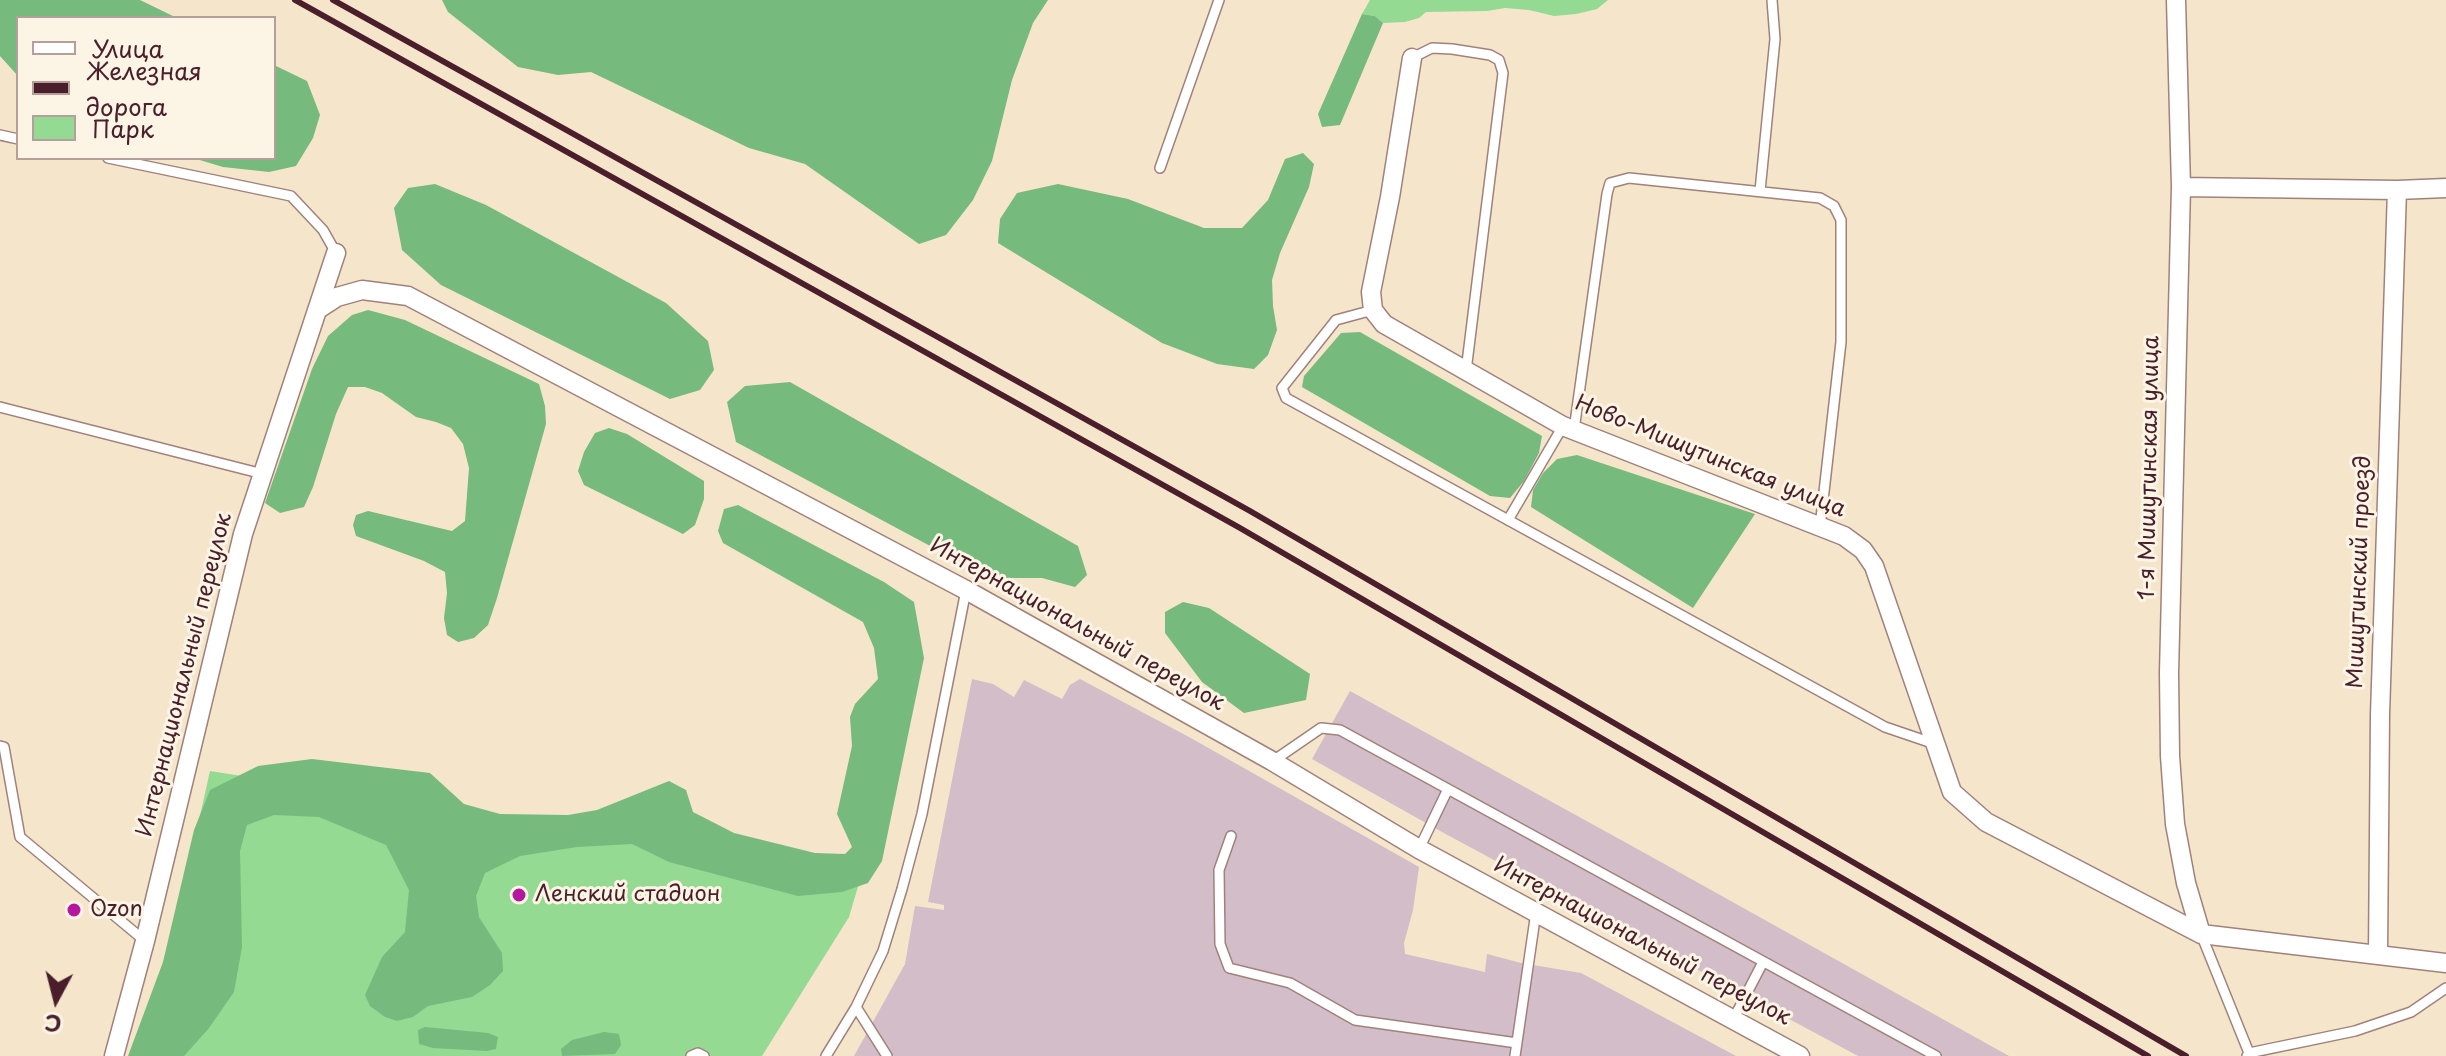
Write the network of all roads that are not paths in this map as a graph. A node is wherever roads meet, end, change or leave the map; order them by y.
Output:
1 (1219, 0) edge
2 (1772, 0) edge
3 (2176, 0) edge
4 (1412, 58) joint
5 (118, 160) edge
6 (1160, 168) dead end
7 (2181, 187) junction
8 (2446, 188) edge
9 (2397, 190) junction
10 (1760, 191) junction
11 (336, 253) joint
12 (317, 310) junction
13 (1373, 310) junction
14 (1466, 371) junction
15 (0, 407) edge
16 (1569, 428) junction
17 (263, 474) junction
18 (1508, 520) junction
19 (1820, 527) junction
20 (966, 590) junction
21 (1935, 744) junction
22 (0, 746) edge
23 (1272, 761) junction
24 (1448, 789) junction
25 (1231, 836) dead end
26 (1419, 849) junction
27 (1536, 912) junction
28 (2201, 934) junction
29 (145, 941) junction
30 (2378, 955) junction
31 (1763, 962) junction
32 (2446, 963) edge
33 (2446, 988) edge
34 (856, 1007) junction
35 (1734, 1018) junction
36 (1517, 1043) junction
37 (2248, 1054) edge
38 (114, 1056) edge
39 (691, 1056) edge
40 (704, 1056) edge
41 (826, 1056) edge
42 (887, 1056) edge
43 (1515, 1056) edge
44 (1800, 1056) edge
45 (1936, 1056) edge

1 - 6 lane
2 - 10 lane
3 - 7 street, 1-я Мишутинская улица
4 - 13 street
4 - 14 lane
5 - 11 lane
7 - 9 street
7 - 28 street, 1-я Мишутинская улица
8 - 9 street
9 - 30 street, Мишутинский проезд
10 - 16 lane
10 - 19 lane
11 - 12 street, Интернациональный переулок
12 - 17 street, Интернациональный переулок
12 - 20 street, Интернациональный переулок
13 - 14 street, Ново-Мишутинская улица
13 - 18 lane
14 - 16 street, Ново-Мишутинская улица
15 - 17 lane
16 - 18 lane
16 - 19 street, Ново-Мишутинская улица
17 - 29 street, Интернациональный переулок
18 - 21 lane
19 - 21 street, Ново-Мишутинская улица
20 - 23 street, Интернациональный переулок
20 - 34 lane
21 - 28 street, Ново-Мишутинская улица
22 - 29 lane
23 - 24 lane
23 - 26 street, Интернациональный переулок
24 - 26 lane
24 - 31 lane
25 - 36 lane
26 - 27 street, Интернациональный переулок
27 - 35 street, Интернациональный переулок
27 - 36 lane
28 - 30 street
28 - 37 lane
29 - 38 street, Интернациональный переулок
30 - 32 street
31 - 35 lane
31 - 45 lane
33 - 37 lane
34 - 41 lane
34 - 42 lane
35 - 44 street, Интернациональный переулок
36 - 43 lane
39 - 40 lane

